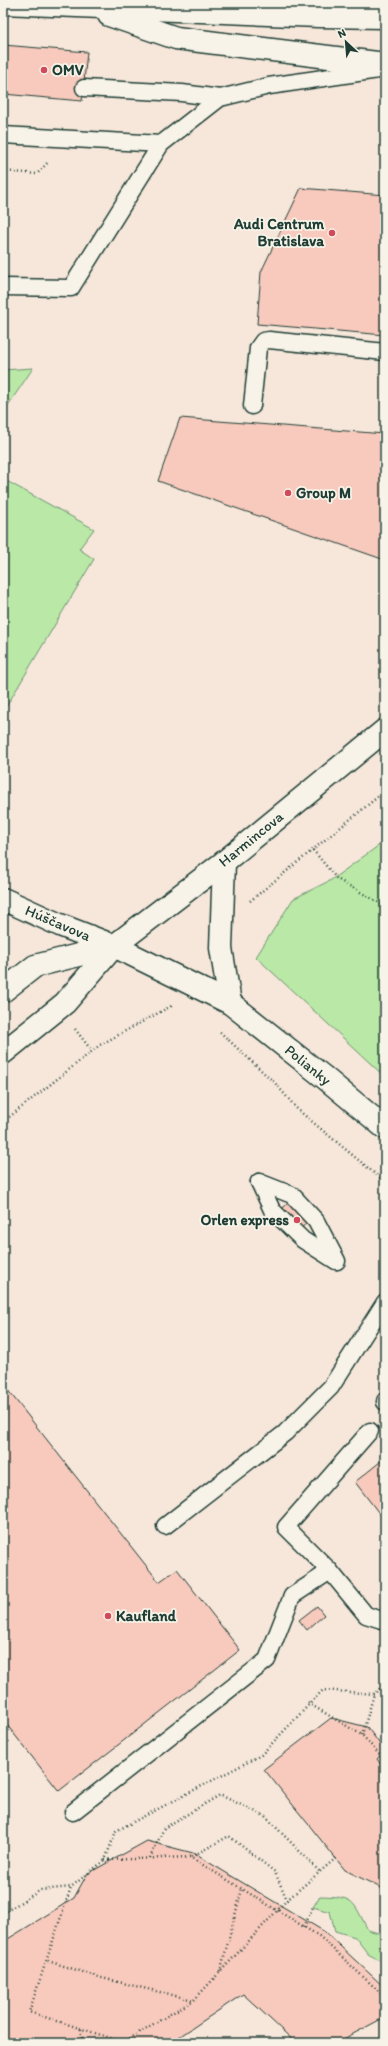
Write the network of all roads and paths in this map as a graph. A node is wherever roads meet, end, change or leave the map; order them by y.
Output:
1 (3, 3) edge
2 (85, 7) junction
3 (385, 17) edge
4 (385, 64) edge
5 (385, 69) edge
6 (84, 88) dead end
7 (220, 98) junction
8 (3, 136) edge
9 (44, 138) junction
10 (161, 144) junction
11 (3, 171) edge
12 (3, 286) edge
13 (385, 352) edge
14 (252, 406) dead end
15 (385, 730) edge
16 (313, 850) dead end
17 (224, 862) junction
18 (3, 899) edge
19 (385, 906) edge
20 (114, 946) junction
21 (3, 991) edge
22 (230, 1003) junction
23 (171, 1006) dead end
24 (177, 1008) dead end
25 (215, 1027) dead end
26 (3, 1052) edge
27 (385, 1128) edge
28 (259, 1182) joint
29 (385, 1182) edge
30 (385, 1302) edge
31 (370, 1431) dead end
32 (164, 1526) dead end
33 (330, 1571) junction
34 (385, 1621) edge
35 (385, 1684) edge
36 (374, 1694) junction
37 (308, 1703) junction
38 (362, 1735) junction
39 (385, 1761) edge
40 (73, 1812) dead end
41 (190, 1857) junction
42 (150, 1858) junction
43 (336, 1858) dead end
44 (105, 1860) junction
45 (320, 1872) junction
46 (71, 1887) junction
47 (242, 1889) junction
48 (287, 1900) junction
49 (313, 1907) dead end
50 (277, 1911) junction
51 (3, 1913) edge
52 (304, 1927) junction
53 (48, 1961) junction
54 (219, 1973) junction
55 (385, 1991) edge
56 (384, 1996) edge
57 (194, 2000) junction
58 (81, 2029) junction
59 (385, 2039) edge
60 (83, 2043) edge
61 (370, 2043) edge

1 - 2 main road
2 - 3 main road
2 - 4 main road
5 - 7 lane
6 - 7 lane
7 - 10 lane
8 - 9 lane
9 - 10 lane
9 - 11 path
10 - 12 lane
13 - 14 lane
15 - 17 main road, Harmincova
16 - 19 path
17 - 20 main road, Harmincova
17 - 22 main road
18 - 20 main road, Húščavova
20 - 21 main road, Harmincova
20 - 22 main road, Polianky
20 - 26 main road, Harmincova
22 - 27 main road, Polianky
23 - 24 path
25 - 29 path
28 - 28 lane
30 - 32 lane
31 - 33 lane
33 - 34 lane
33 - 40 lane
35 - 36 path
36 - 37 path
36 - 38 path
37 - 38 path
37 - 44 path
38 - 39 path
41 - 42 path
41 - 47 path
41 - 48 path
42 - 44 path
42 - 45 path
43 - 45 path
44 - 46 path
45 - 48 path
46 - 51 path
46 - 53 path
47 - 50 path
47 - 54 path
48 - 50 path
49 - 52 path
50 - 52 path
50 - 54 path
52 - 56 path
53 - 57 path
53 - 58 path
54 - 57 path
55 - 56 path
57 - 58 path
58 - 60 path
59 - 61 path

